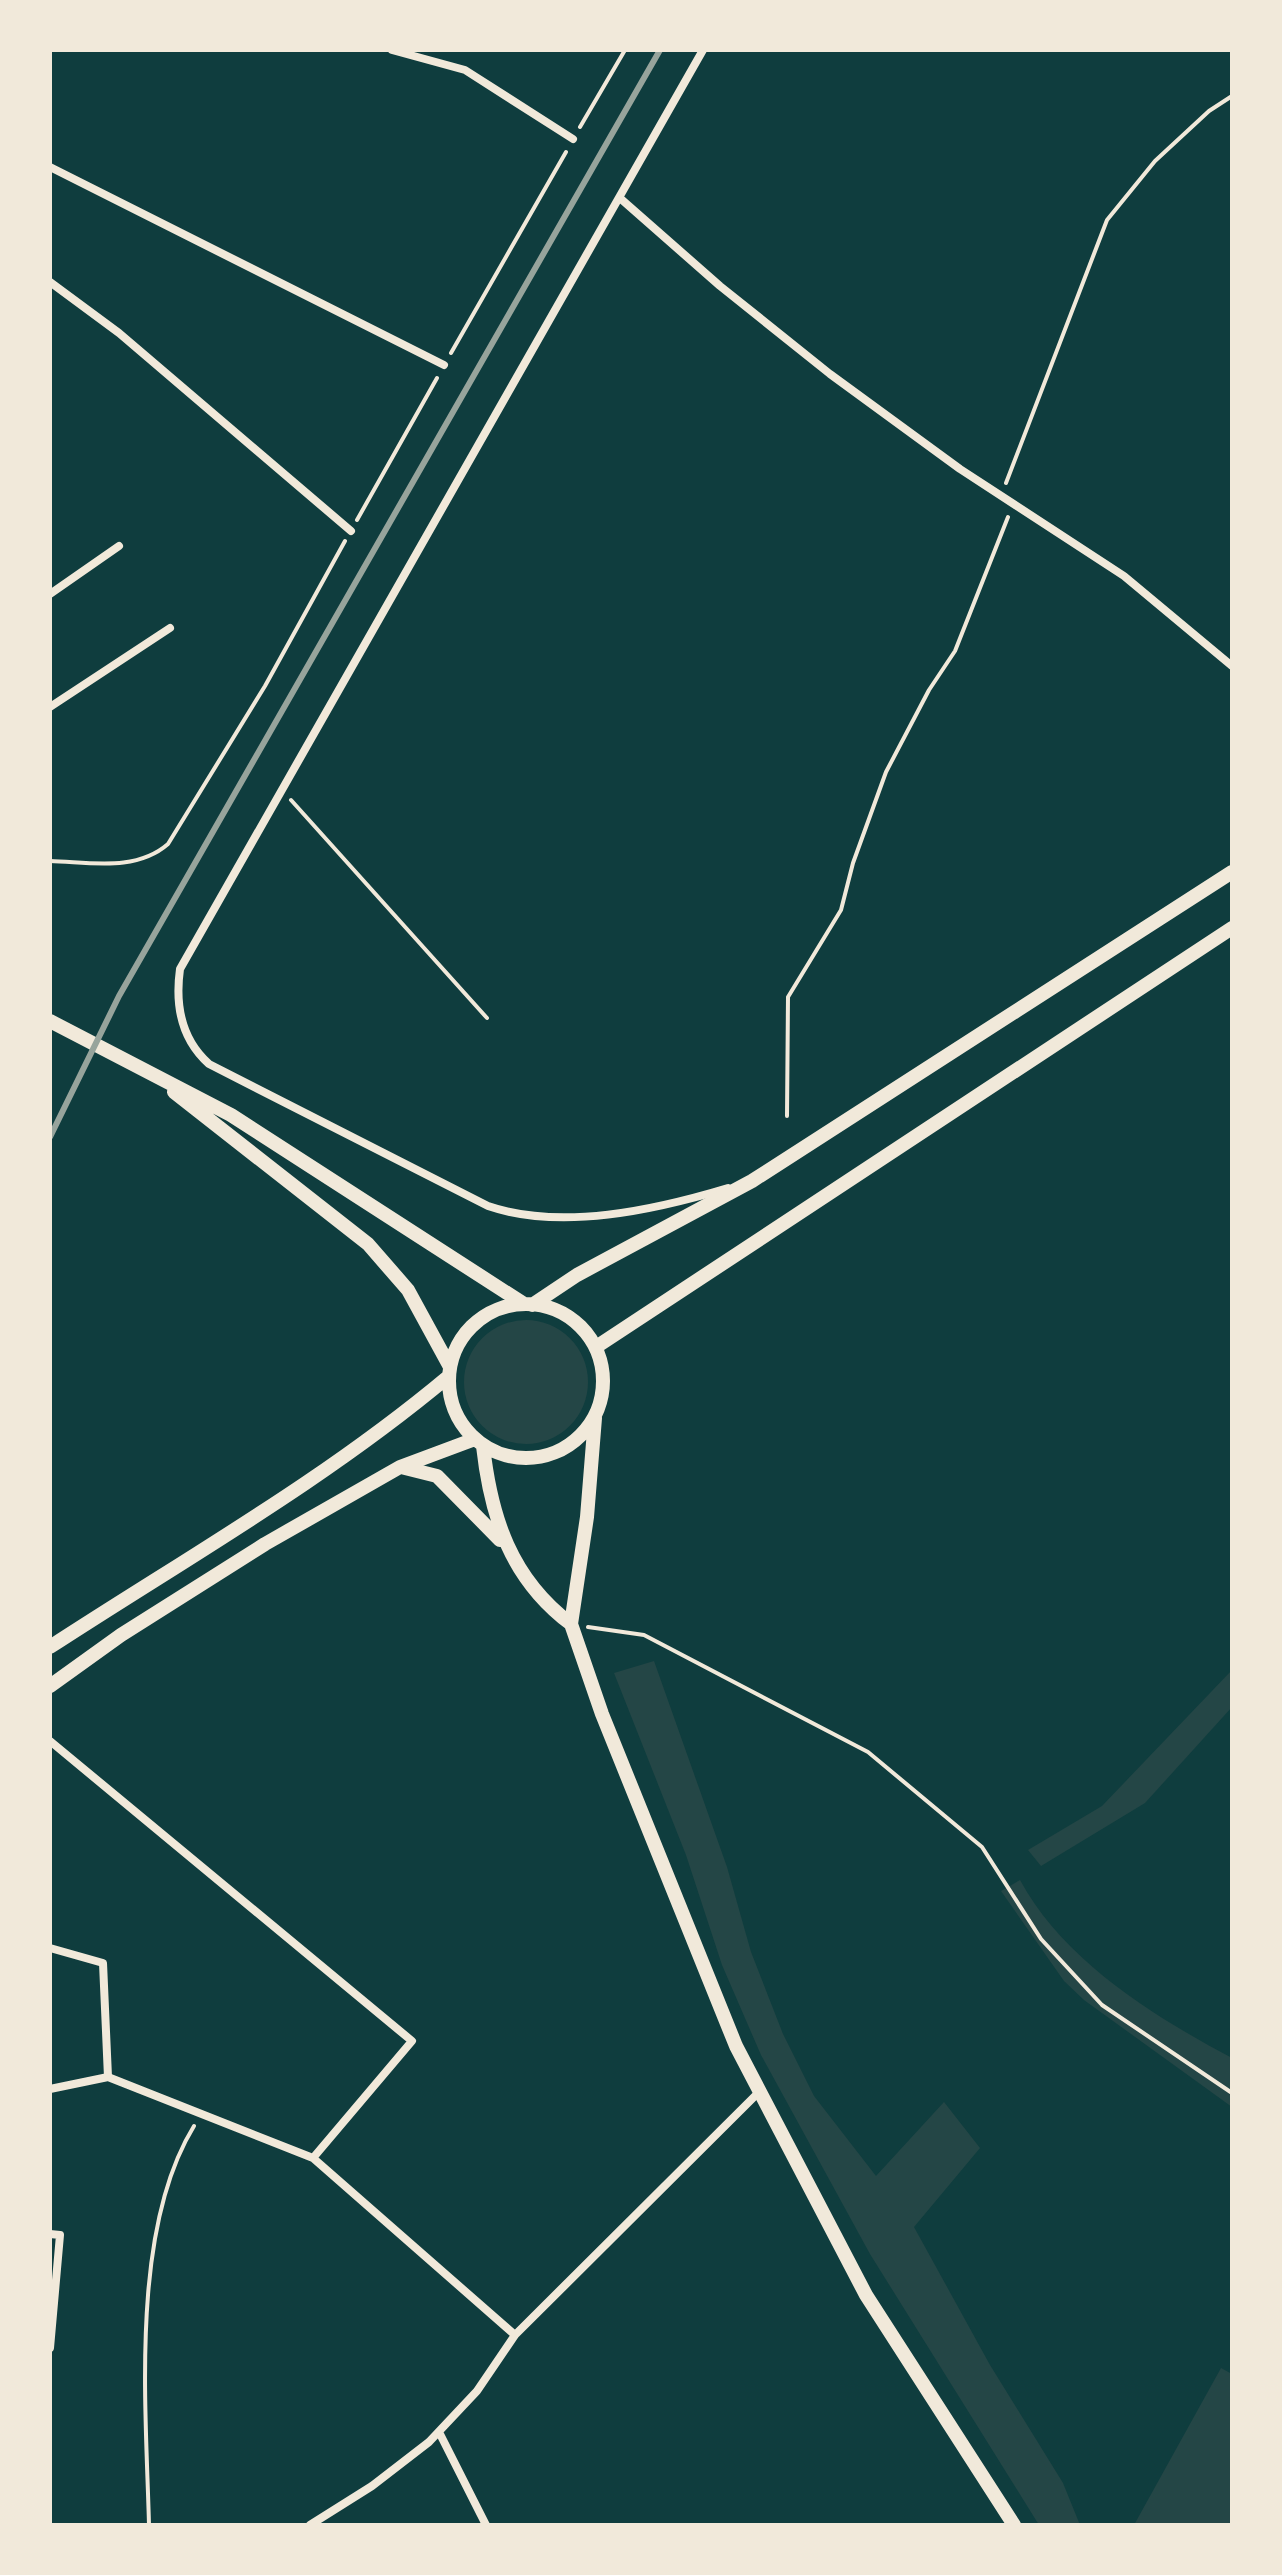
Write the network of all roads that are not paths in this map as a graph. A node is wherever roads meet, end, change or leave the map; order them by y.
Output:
1 (392, 50) edge
2 (703, 50) edge
3 (410, 52) edge
4 (573, 139) road end
5 (50, 167) edge
6 (621, 199) junction
7 (50, 282) edge
8 (444, 365) road end
9 (351, 531) road end
10 (119, 546) dead end
11 (50, 594) edge
12 (170, 628) dead end
13 (1232, 666) edge
14 (50, 707) edge
15 (1232, 872) edge
16 (1232, 928) edge
17 (51, 1021) edge
18 (152, 1074) junction
19 (752, 1181) junction
20 (528, 1304) junction
21 (596, 1347) junction
22 (450, 1372) junction
23 (595, 1418) junction
24 (479, 1442) junction
25 (400, 1467) junction
26 (505, 1544) junction
27 (571, 1624) junction
28 (50, 1647) edge
29 (50, 1686) edge
30 (50, 1741) edge
31 (50, 1948) edge
32 (108, 2077) junction
33 (50, 2089) edge
34 (759, 2092) junction
35 (313, 2158) junction
36 (50, 2234) edge
37 (515, 2335) junction
38 (50, 2348) edge
39 (439, 2432) junction
40 (310, 2525) edge
41 (486, 2525) edge
42 (1014, 2525) edge

1 - 3 street
2 - 6 street
3 - 4 street
5 - 8 street
6 - 13 street
6 - 19 street
7 - 9 street
10 - 11 street
12 - 14 street
15 - 19 street
16 - 21 street
17 - 18 street
18 - 20 street
18 - 22 street
19 - 20 street
20 - 21 street
20 - 22 street
21 - 23 street
22 - 24 street
22 - 28 street
23 - 24 street
23 - 27 street
24 - 25 street
24 - 26 street
25 - 26 street
25 - 29 street
26 - 27 street
27 - 34 street
30 - 35 street
31 - 32 street
32 - 33 street
32 - 35 street
34 - 37 street
34 - 42 street
35 - 37 street
36 - 38 street
37 - 39 street
39 - 40 street
39 - 41 street

